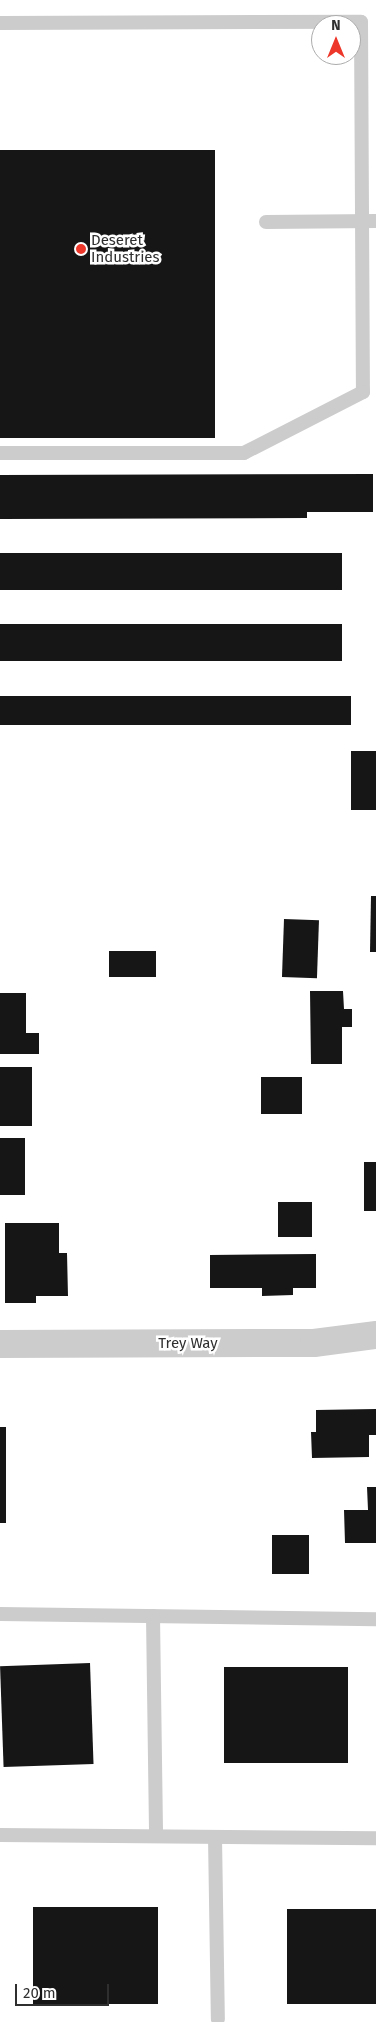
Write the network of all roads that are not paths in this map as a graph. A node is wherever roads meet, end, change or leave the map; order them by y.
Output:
1 (0, 23) edge
2 (362, 221) junction
3 (376, 221) edge
4 (266, 222) dead end
5 (0, 453) edge
6 (376, 1335) edge
7 (0, 1344) edge
8 (0, 1614) edge
9 (153, 1616) junction
10 (376, 1619) edge
11 (0, 1835) edge
12 (156, 1836) junction
13 (215, 1837) junction
14 (376, 1838) edge
15 (218, 2019) dead end

1 - 2 lane
2 - 3 lane
2 - 4 lane
2 - 5 lane
6 - 7 street, Trey Way
8 - 9 lane
9 - 10 lane
9 - 12 lane
11 - 12 lane
12 - 13 lane
13 - 14 lane
13 - 15 lane

